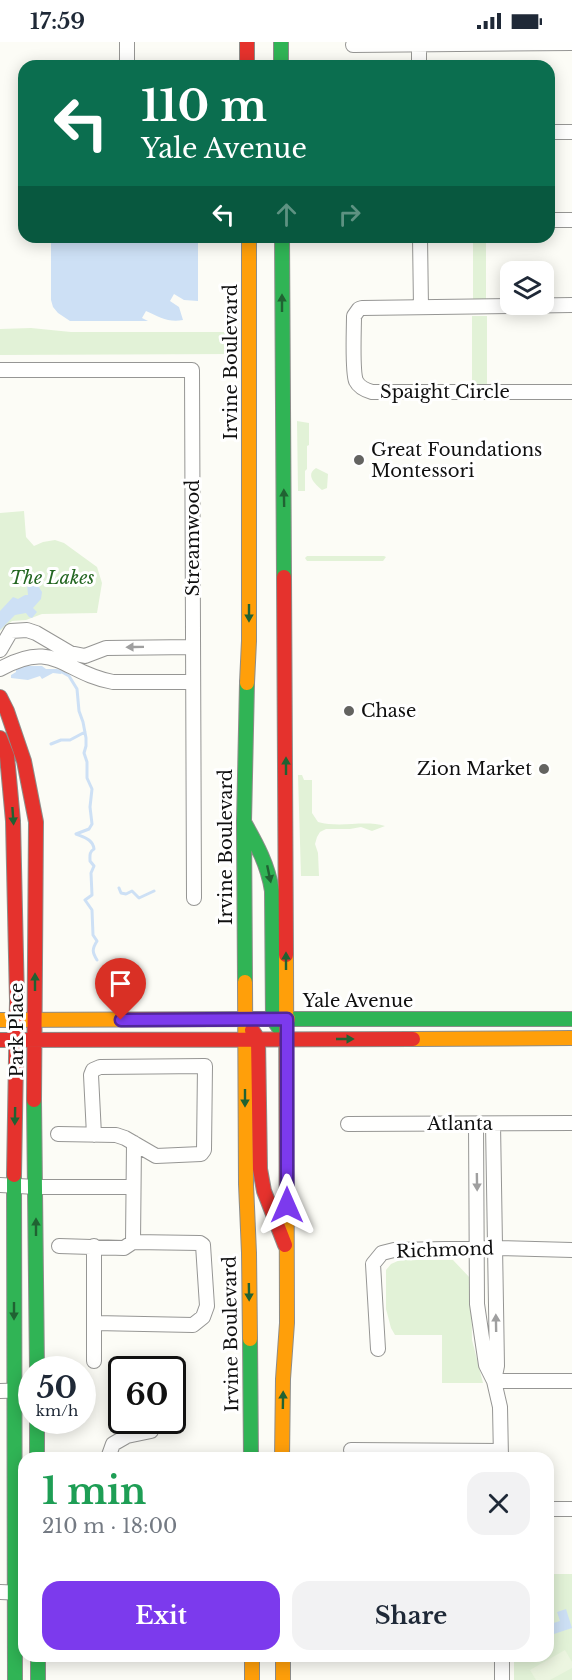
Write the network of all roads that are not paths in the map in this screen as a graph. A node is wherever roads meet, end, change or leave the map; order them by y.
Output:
1 (127, 42) edge
2 (247, 42) edge
3 (281, 42) edge
4 (548, 43) edge
5 (572, 43) edge
6 (419, 44) junction
7 (353, 45) dead end
8 (127, 60) edge
9 (247, 60) edge
10 (282, 60) edge
11 (419, 60) edge
12 (555, 132) edge
13 (572, 132) edge
14 (555, 220) edge
15 (572, 220) edge
16 (249, 243) edge
17 (282, 243) edge
18 (420, 243) edge
19 (572, 305) edge
20 (421, 307) junction
21 (0, 370) edge
22 (572, 392) edge
23 (193, 647) junction
24 (0, 650) edge
25 (0, 669) edge
26 (193, 682) junction
27 (0, 697) edge
28 (0, 738) edge
29 (244, 822) junction
30 (194, 898) dead end
31 (280, 1019) junction
32 (572, 1019) edge
33 (0, 1020) edge
34 (17, 1020) junction
35 (244, 1020) junction
36 (34, 1021) junction
37 (572, 1038) edge
38 (252, 1039) junction
39 (287, 1039) junction
40 (0, 1040) edge
41 (17, 1040) junction
42 (34, 1040) junction
43 (572, 1123) edge
44 (348, 1124) dead end
45 (476, 1124) junction
46 (493, 1124) junction
47 (58, 1134) dead end
48 (94, 1135) junction
49 (134, 1143) junction
50 (7, 1185) edge
51 (36, 1187) junction
52 (133, 1187) junction
53 (133, 1242) junction
54 (59, 1246) dead end
55 (94, 1246) junction
56 (496, 1248) junction
57 (477, 1249) junction
58 (572, 1250) edge
59 (288, 1252) junction
60 (95, 1323) junction
61 (378, 1349) dead end
62 (37, 1356) edge
63 (94, 1356) edge
64 (495, 1381) junction
65 (572, 1381) edge
66 (7, 1390) edge
67 (37, 1434) edge
68 (137, 1434) edge
69 (351, 1450) dead end
70 (37, 1452) edge
71 (110, 1452) edge
72 (251, 1452) edge
73 (282, 1452) edge
74 (426, 1452) edge
75 (501, 1452) edge
76 (554, 1509) edge
77 (572, 1509) edge
78 (18, 1562) edge
79 (0, 1592) edge
80 (18, 1593) edge
81 (18, 1628) edge
82 (38, 1662) edge
83 (252, 1662) edge
84 (283, 1662) edge
85 (502, 1662) edge
86 (15, 1680) edge
87 (38, 1680) edge
88 (252, 1680) edge
89 (283, 1680) edge
90 (502, 1680) edge

1 - 8 street
2 - 9 main road
3 - 10 main road
4 - 5 street
4 - 6 street
6 - 7 street
6 - 11 street
12 - 13 street
14 - 15 street
16 -> 29 main road, Irvine Boulevard
31 -> 17 main road
18 - 20 street
19 - 20 street
20 - 22 street, Spaight Circle
21 - 23 street, Streamwood
23 -> 24 street
23 - 26 street, Streamwood
25 - 26 street
26 - 30 street, Streamwood
36 -> 27 main road, Park Place
28 -> 34 main road, Park Place
29 -> 31 main road
29 - 35 main road, Irvine Boulevard
31 - 32 main road, Yale Avenue
31 - 35 main road, Yale Avenue
31 - 39 main road
33 - 34 main road, Yale Avenue
34 - 36 main road, Yale Avenue
34 - 41 main road, Park Place
35 - 36 main road, Yale Avenue
35 - 38 main road, Irvine Boulevard
36 - 42 main road, Park Place
39 -> 37 main road, Yale Avenue
38 - 39 main road, Yale Avenue
38 - 42 main road, Yale Avenue
38 - 59 main road
38 -> 72 main road, Irvine Boulevard
39 - 59 main road
40 - 41 main road, Yale Avenue
41 - 42 main road, Yale Avenue
41 -> 50 main road, Park Place
42 - 51 main road, Park Place
43 - 46 street, Atlanta
44 - 45 street, Atlanta
45 - 46 street, Atlanta
45 -> 57 street
46 - 56 street
47 - 48 street
48 - 49 street
48 - 49 street
49 - 52 street
50 - 51 street
50 -> 66 main road, Park Place
51 - 52 street
62 -> 51 main road, Park Place
52 - 53 street
53 - 55 street
53 - 60 street
54 - 55 street
55 - 60 street
56 - 57 street, Richmond
56 - 58 street, Richmond
64 -> 56 street
57 - 61 street, Richmond
57 - 64 street
73 -> 59 main road
60 - 63 street
64 - 65 street
64 - 75 street
66 - 78 main road, Park Place
67 - 70 main road
68 - 71 street
69 - 74 street
76 - 77 street
79 - 80 street
81 - 86 main road, Park Place
82 - 87 main road
83 - 88 main road
84 - 89 main road
85 - 90 street

